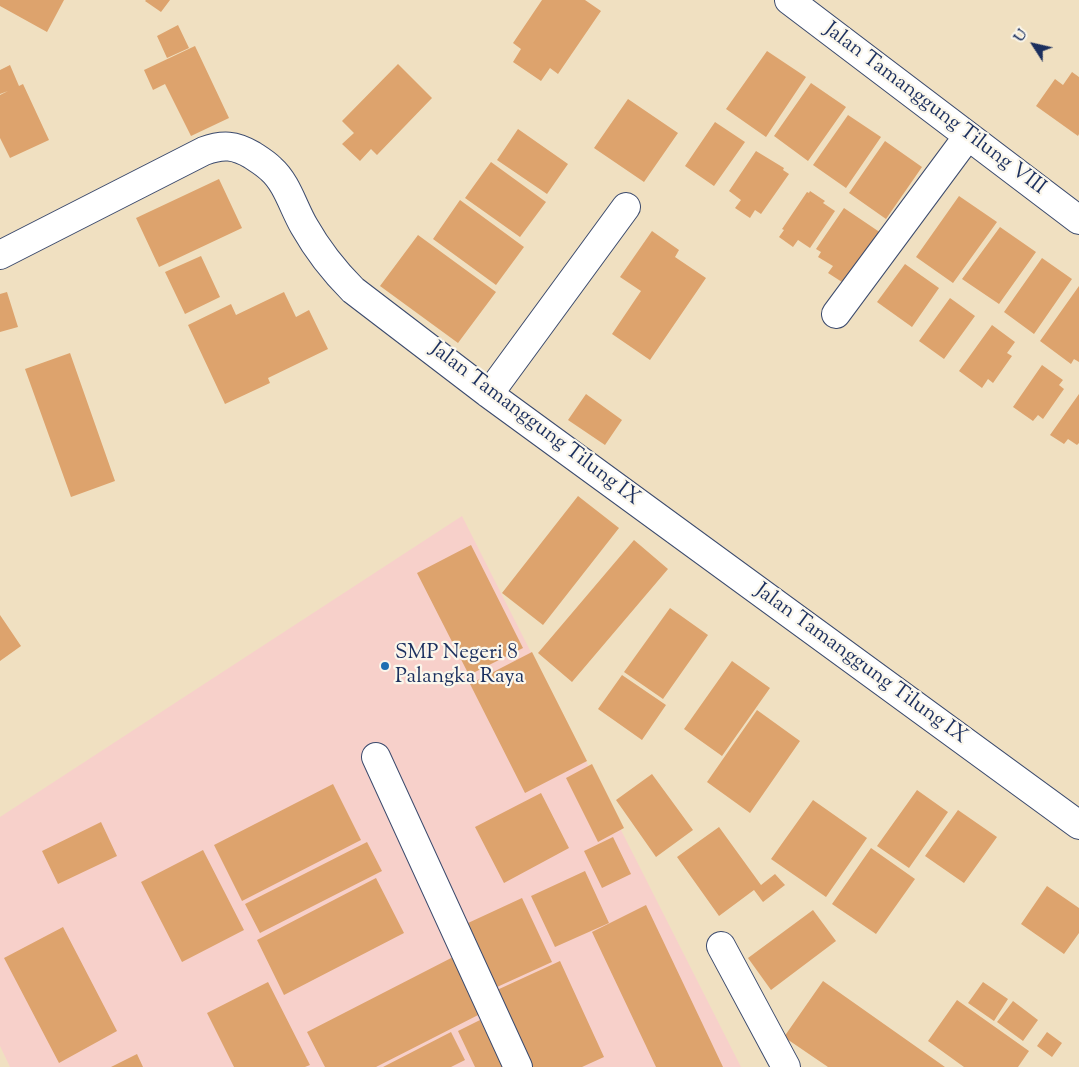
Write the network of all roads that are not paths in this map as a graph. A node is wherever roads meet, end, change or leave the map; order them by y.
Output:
1 (789, 0) edge
2 (968, 136) junction
3 (626, 207) dead end
4 (1077, 215) edge
5 (0, 255) edge
6 (836, 314) dead end
7 (489, 394) junction
8 (376, 757) dead end
9 (1079, 826) edge
10 (721, 946) dead end
11 (518, 1067) edge
12 (786, 1067) edge

1 - 2 street, Jalan Tamanggung Tilung VIII
2 - 4 street, Jalan Tamanggung Tilung VIII
2 - 6 street
3 - 7 street
5 - 7 street, Jalan Tamanggung Tilung IX
7 - 9 street, Jalan Tamanggung Tilung IX
8 - 11 street
10 - 12 street

